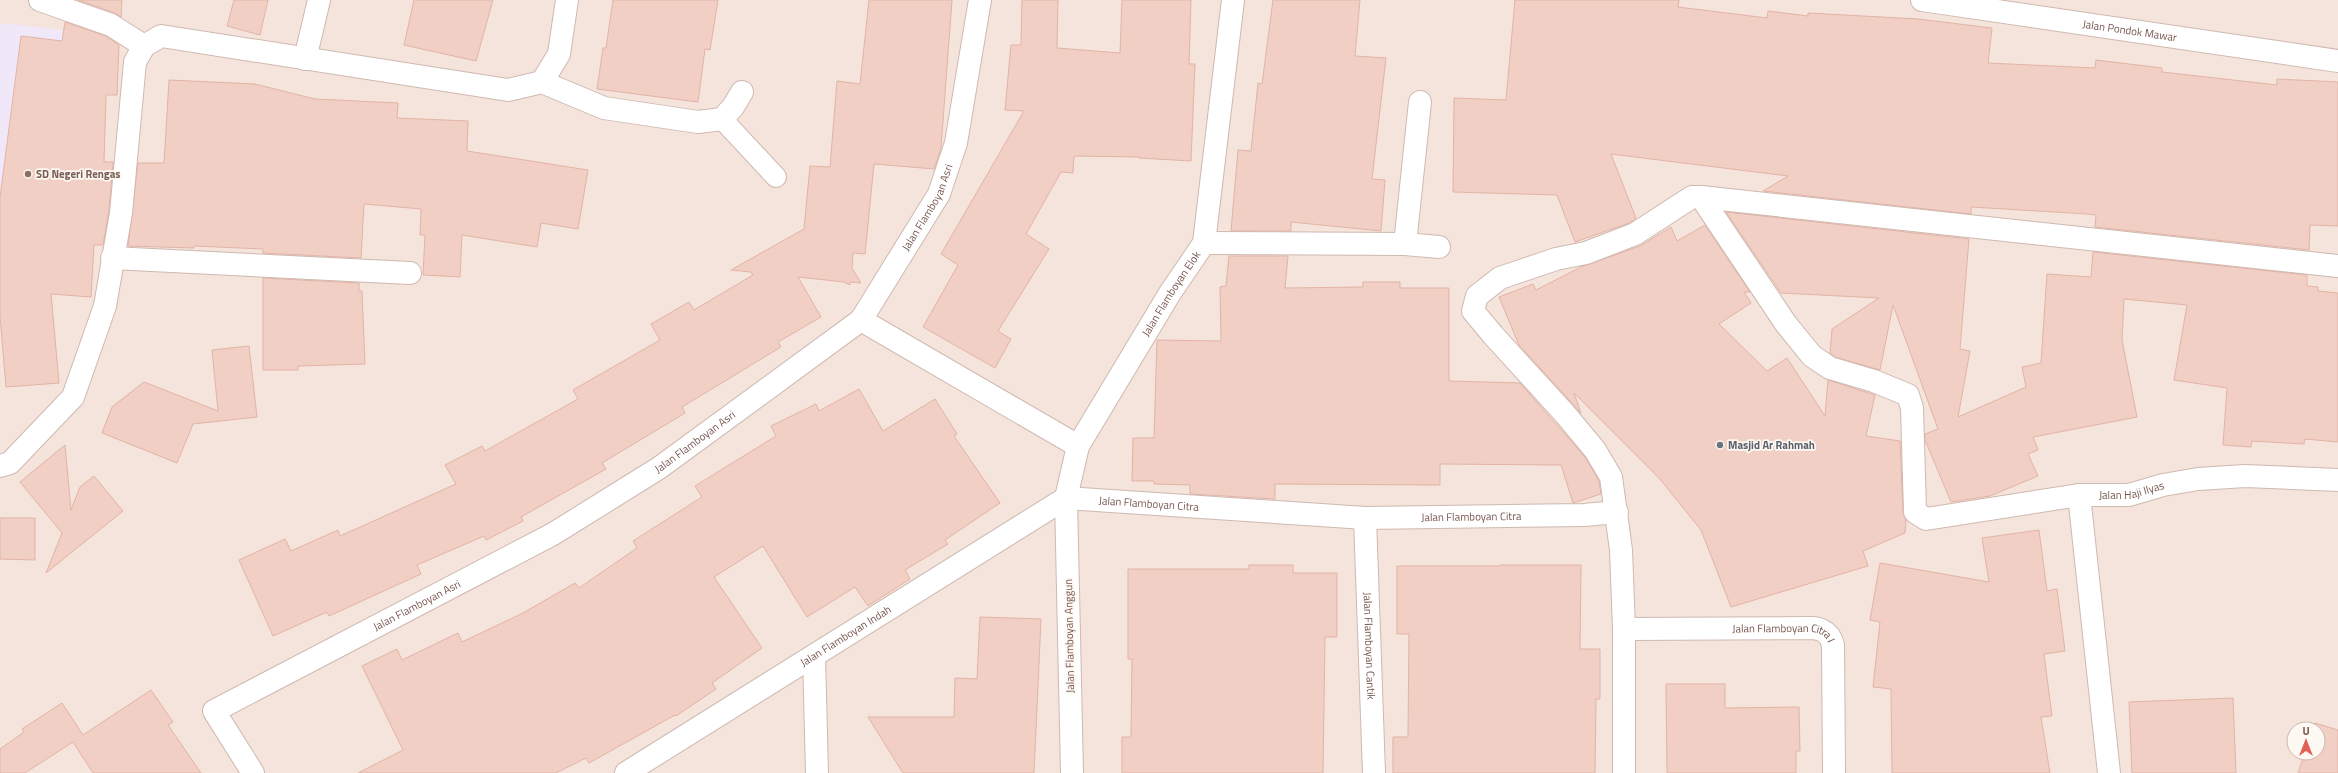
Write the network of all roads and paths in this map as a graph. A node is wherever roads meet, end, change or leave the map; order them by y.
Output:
1 (40, 0) edge
2 (319, 0) edge
3 (567, 0) edge
4 (980, 0) edge
5 (1233, 0) edge
6 (1922, 0) edge
7 (144, 46) junction
8 (304, 59) junction
9 (2338, 61) edge
10 (542, 82) junction
11 (742, 92) dead end
12 (1420, 102) dead end
13 (722, 119) junction
14 (776, 177) dead end
15 (1701, 197) junction
16 (1204, 243) junction
17 (1405, 244) junction
18 (1439, 247) dead end
19 (112, 258) junction
20 (2338, 266) edge
21 (410, 273) dead end
22 (861, 320) junction
23 (1078, 446) junction
24 (0, 466) edge
25 (2338, 480) edge
26 (2078, 495) junction
27 (1066, 498) junction
28 (1617, 512) junction
29 (1365, 518) junction
30 (1624, 629) junction
31 (814, 656) junction
32 (642, 770) edge
33 (253, 773) edge
34 (817, 773) edge
35 (1072, 773) edge
36 (1374, 773) edge
37 (1624, 773) edge
38 (1834, 773) edge
39 (2109, 773) edge

1 - 7 street
2 - 8 street
3 - 10 street
4 - 22 street, Jalan Flamboyan Asri
5 - 16 street, Jalan Flamboyan Elok
6 - 9 street, Jalan Pondok Mawar
7 - 8 street
7 - 19 street
8 - 10 street
10 - 13 street
11 - 13 street
12 - 17 street
13 - 14 lane
15 - 20 street
15 - 26 street, Jalan Haji Ilyas
15 - 28 street
16 - 17 street
16 - 23 street, Jalan Flamboyan Elok
17 - 18 street
19 - 21 street
19 - 24 street
22 - 23 street
22 - 33 street, Jalan Flamboyan Asri
23 - 27 street, Jalan Flamboyan Elok
25 - 26 street, Jalan Haji Ilyas
26 - 39 street
27 - 29 street, Jalan Flamboyan Citra
27 - 31 street, Jalan Flamboyan Indah
27 - 35 street, Jalan Flamboyan Anggun
28 - 29 street, Jalan Flamboyan Citra
28 - 30 street
29 - 36 street, Jalan Flamboyan Cantik
30 - 37 street
30 - 38 street, Jalan Flamboyan Citra I
31 - 32 street, Jalan Flamboyan Indah
31 - 34 street

